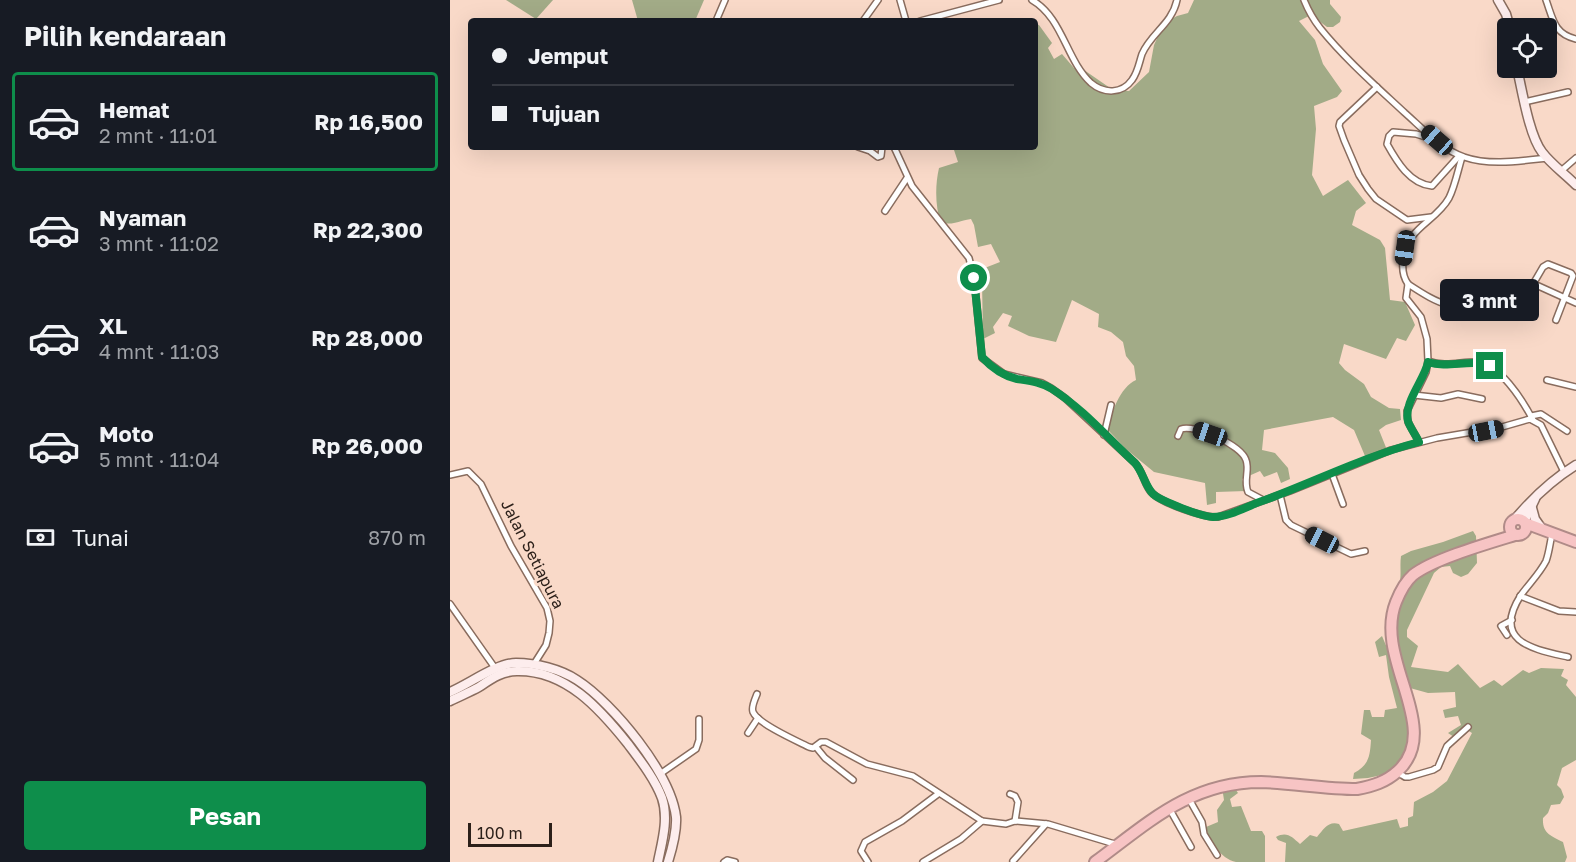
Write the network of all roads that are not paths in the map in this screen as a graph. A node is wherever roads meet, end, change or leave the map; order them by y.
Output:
1 (725, 0) edge
2 (878, 0) edge
3 (900, 0) edge
4 (999, 0) edge
5 (1032, 0) edge
6 (1177, 0) edge
7 (1304, 0) edge
8 (1546, 0) edge
9 (1499, 1) edge
10 (718, 18) edge
11 (865, 18) edge
12 (905, 18) edge
13 (931, 18) edge
14 (1507, 18) edge
15 (1576, 39) edge
16 (1520, 78) edge
17 (1377, 87) junction
18 (1568, 92) dead end
19 (1524, 102) junction
20 (1437, 140) junction
21 (867, 150) edge
22 (882, 150) edge
23 (895, 150) edge
24 (1460, 156) junction
25 (1547, 158) junction
26 (1576, 158) edge
27 (1561, 171) junction
28 (907, 178) junction
29 (1576, 185) edge
30 (885, 211) dead end
31 (1431, 216) junction
32 (1408, 284) junction
33 (1534, 284) junction
34 (1565, 298) junction
35 (1576, 303) edge
36 (1556, 320) dead end
37 (1428, 362) junction
38 (1546, 380) dead end
39 (1576, 387) edge
40 (1414, 395) junction
41 (1482, 399) dead end
42 (1111, 405) dead end
43 (1532, 418) junction
44 (1567, 430) dead end
45 (1104, 435) junction
46 (1178, 436) dead end
47 (1419, 442) junction
48 (1576, 465) edge
49 (1564, 472) junction
50 (1332, 474) junction
51 (450, 475) edge
52 (1280, 495) junction
53 (1264, 500) junction
54 (1533, 503) junction
55 (1343, 504) dead end
56 (1519, 526) junction
57 (1551, 533) junction
58 (1576, 542) edge
59 (1365, 551) dead end
60 (1520, 596) junction
61 (450, 604) edge
62 (1576, 612) edge
63 (1512, 620) junction
64 (1507, 635) dead end
65 (1568, 657) dead end
66 (495, 668) junction
67 (532, 668) junction
68 (450, 692) edge
69 (757, 694) dead end
70 (450, 701) edge
71 (758, 718) junction
72 (699, 719) dead end
73 (1468, 727) dead end
74 (748, 733) dead end
75 (816, 747) junction
76 (1397, 772) junction
77 (660, 774) junction
78 (853, 780) dead end
79 (938, 794) junction
80 (1010, 794) dead end
81 (1188, 798) junction
82 (1169, 808) junction
83 (982, 821) junction
84 (1015, 821) junction
85 (1046, 824) junction
86 (1118, 845) junction
87 (1191, 847) dead end
88 (1217, 855) dead end
89 (1014, 861) edge
90 (1099, 861) edge
91 (658, 862) edge
92 (668, 862) edge
93 (724, 862) edge
94 (735, 862) edge
95 (868, 862) edge
96 (923, 862) edge

1 - 10 street
2 - 11 street
3 - 12 street
4 - 13 street
5 - 6 street
7 - 17 street
8 - 15 street
9 - 14 street
16 - 19 street
17 - 20 street
17 - 31 street
18 - 19 street
19 - 25 street
20 - 24 street
20 - 24 street
21 - 22 street
23 - 28 street
24 - 25 street
24 - 31 street
25 - 27 street
26 - 27 street
27 - 29 street
28 - 30 street
28 - 45 street
31 - 32 street
32 - 33 street
32 - 37 street
33 - 34 street
33 - 34 street
34 - 35 street
34 - 36 street
37 - 40 street
37 - 43 street
38 - 39 street
40 - 41 street
40 - 47 street
42 - 45 street
43 - 44 street
43 - 47 street
43 - 49 street
45 - 53 street
46 - 53 street
47 - 50 street
48 - 49 street
49 - 54 street
50 - 52 street
50 - 55 street
51 - 67 street, Jalan Setiapura
52 - 53 street
52 - 59 street
54 - 56 street
54 - 57 street
56 - 57 highway
56 - 76 highway
57 - 58 highway
57 - 60 street
60 - 62 street
60 - 63 street
61 - 66 street
63 - 64 street
63 - 65 street
66 - 67 street
66 - 68 street
67 - 70 street
67 - 77 street
67 - 91 street
69 - 71 street
71 - 74 street
71 - 75 street
72 - 77 street
73 - 76 street
75 - 78 street
75 - 79 street
76 - 81 highway
77 - 92 street
79 - 83 street
79 - 95 street
80 - 84 street
81 - 82 highway
81 - 88 street
82 - 86 highway
82 - 87 street
83 - 84 street
83 - 96 street
84 - 85 street
85 - 86 street
85 - 89 street
86 - 90 highway
93 - 94 street

